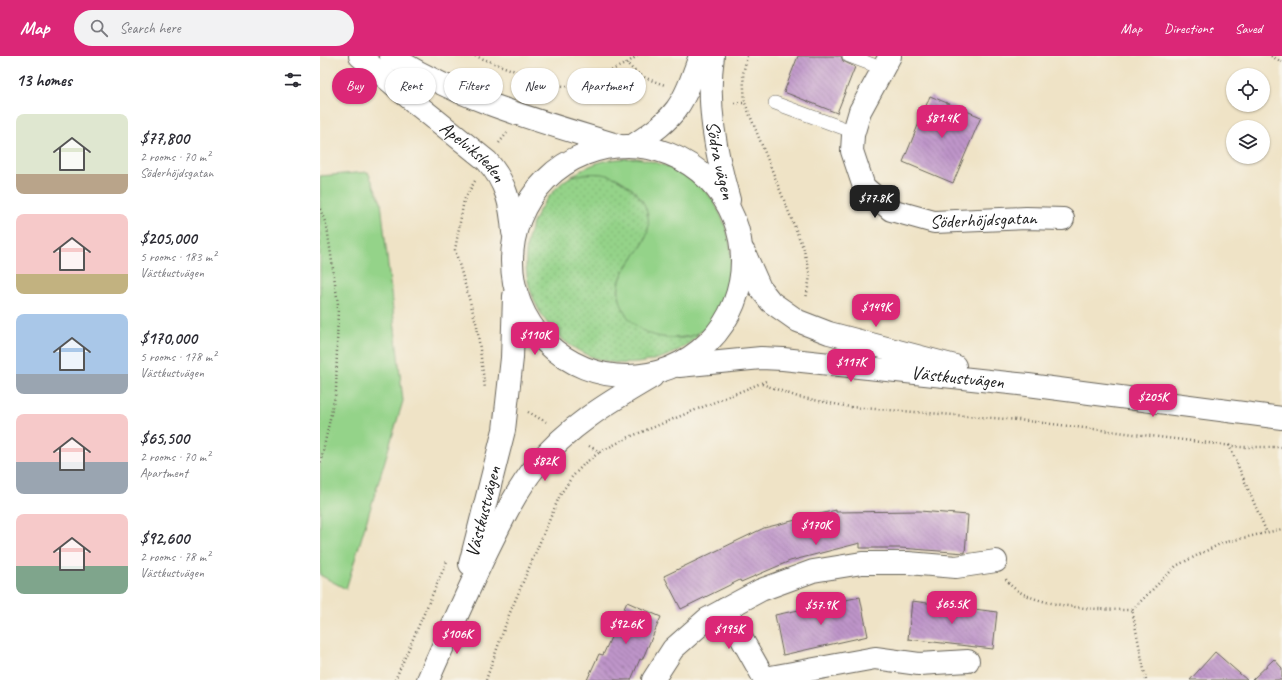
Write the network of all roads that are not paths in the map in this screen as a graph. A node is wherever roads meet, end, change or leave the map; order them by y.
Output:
1 (360, 56) edge
2 (391, 56) edge
3 (700, 56) edge
4 (713, 56) edge
5 (849, 56) edge
6 (887, 63) edge
7 (775, 103) dead end
8 (854, 132) junction
9 (626, 146) junction
10 (733, 216) junction
11 (1063, 219) dead end
12 (514, 237) junction
13 (741, 244) junction
14 (514, 287) junction
15 (668, 369) junction
16 (1028, 385) junction
17 (1282, 418) edge
18 (996, 561) road end
19 (725, 609) junction
20 (456, 616) junction
21 (968, 661) dead end
22 (765, 679) edge
23 (428, 680) edge
24 (653, 680) edge

1 - 12 street, Apelviksleden
2 - 9 street, Apelviksleden
3 - 9 street
4 - 10 street, Södra vägen
5 - 6 lane
6 - 8 street, Söderhöjdsgatan
7 - 8 lane
8 - 11 street, Söderhöjdsgatan
9 - 10 street
9 - 12 street
10 - 13 street
12 - 14 street
13 - 15 street
13 - 16 street, Västkustvägen
14 - 15 street
14 - 20 street, Västkustvägen
15 - 16 street, Västkustvägen
15 - 20 street, Västkustvägen
16 - 17 street, Västkustvägen
18 - 19 street
19 - 22 street
19 - 24 street
20 - 23 street, Västkustvägen
21 - 22 street

